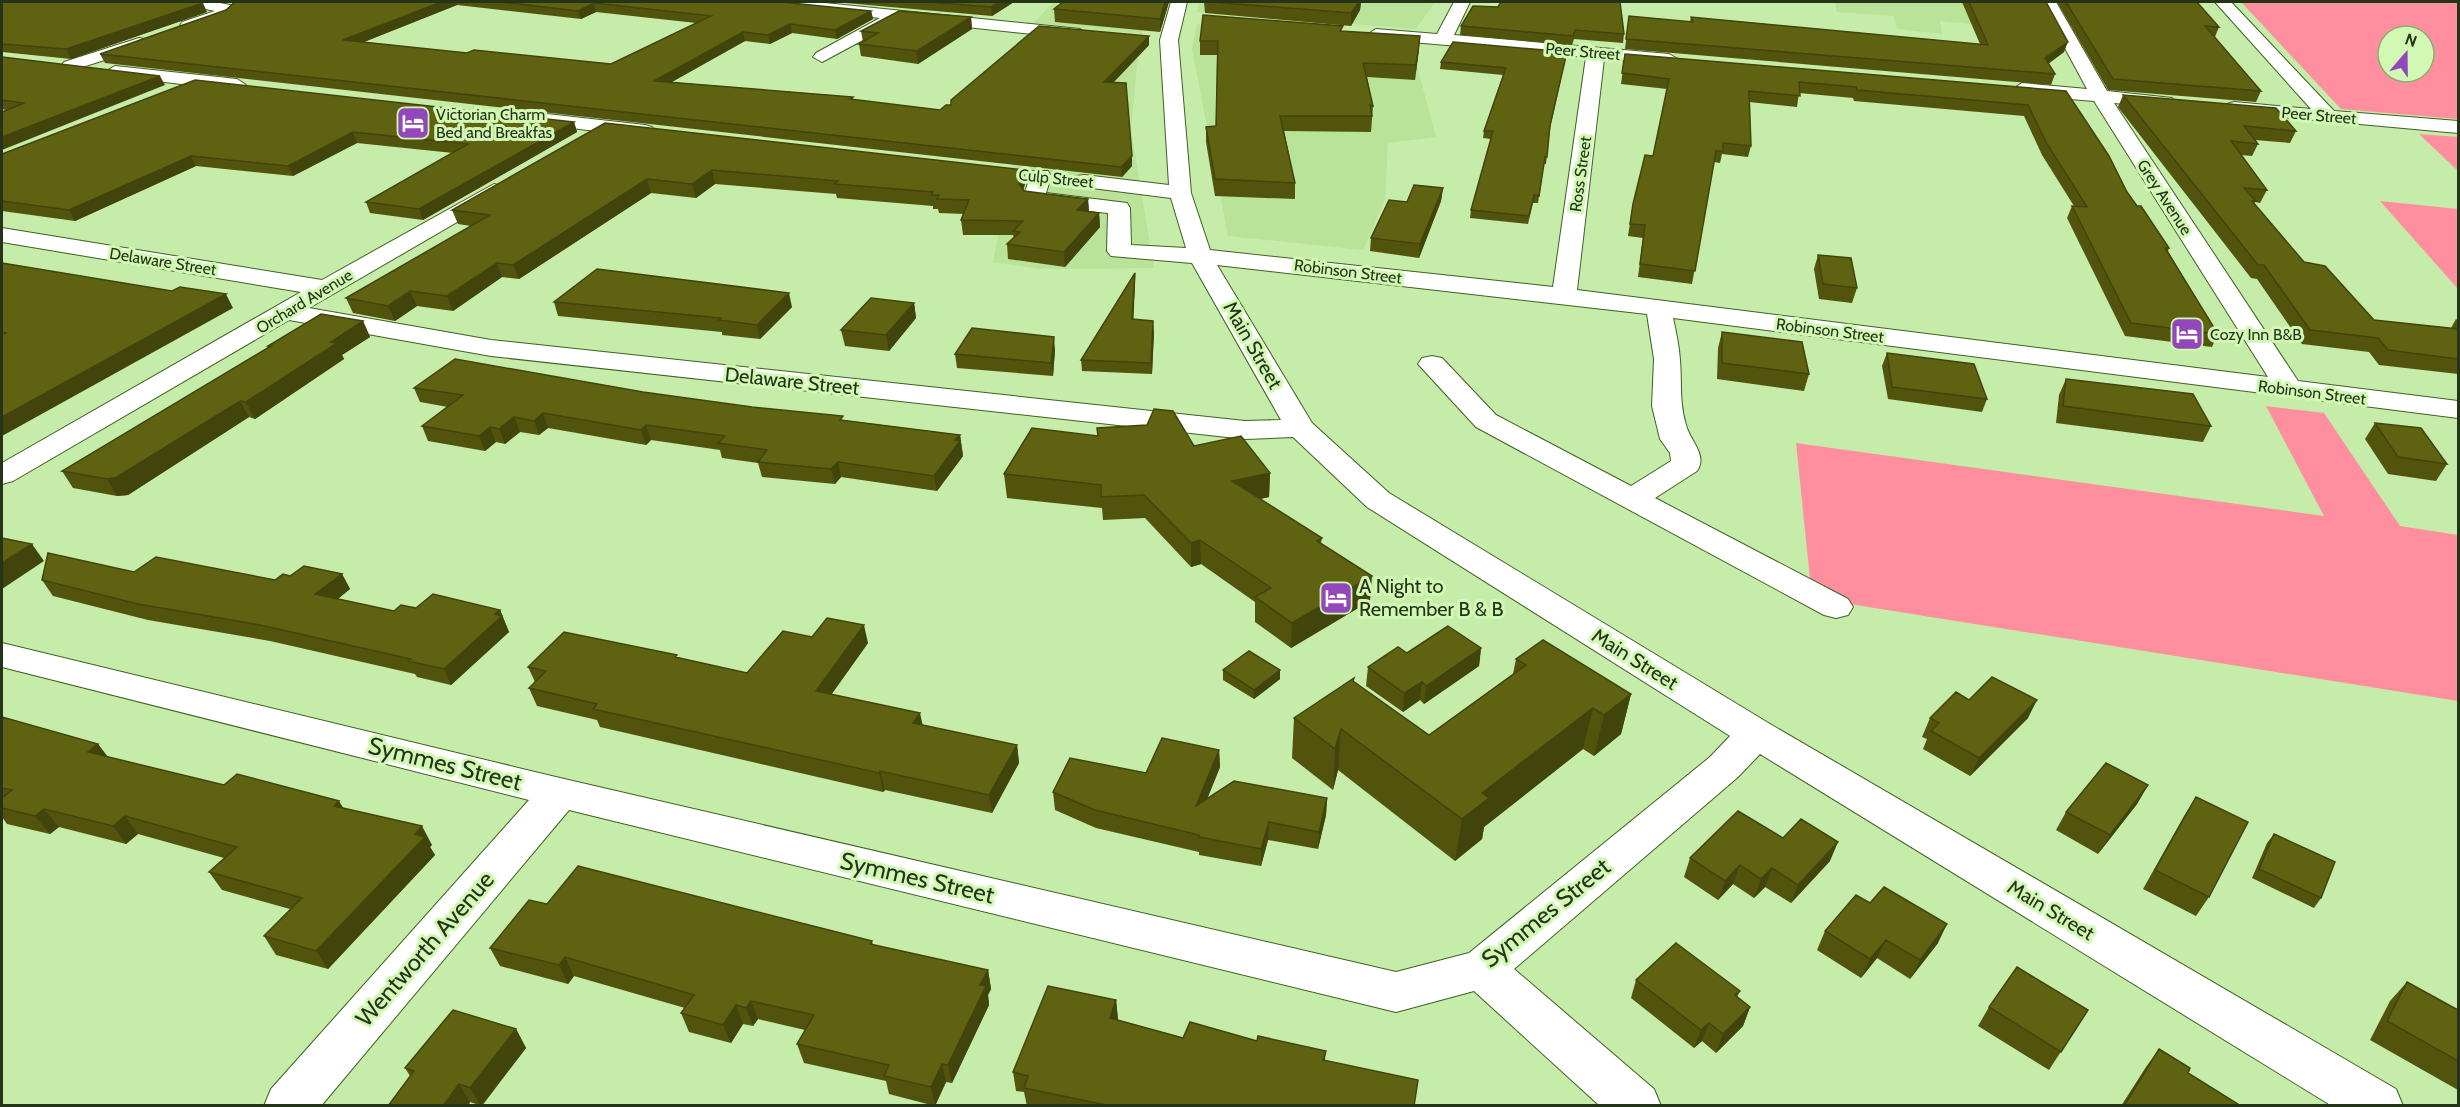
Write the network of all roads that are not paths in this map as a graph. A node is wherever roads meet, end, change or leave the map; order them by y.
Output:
1 (774, 2) edge
2 (1462, 2) edge
3 (2048, 2) edge
4 (2223, 2) edge
5 (197, 3) edge
6 (897, 15) junction
7 (1079, 15) edge
8 (1172, 15) edge
9 (1196, 19) dead end
10 (1061, 32) junction
11 (1359, 33) edge
12 (1093, 34) edge
13 (1147, 39) edge
14 (1169, 40) junction
15 (1443, 40) junction
16 (1596, 52) junction
17 (822, 57) dead end
18 (1690, 61) edge
19 (47, 64) edge
20 (70, 66) junction
21 (199, 81) junction
22 (257, 87) edge
23 (2007, 88) edge
24 (166, 94) edge
25 (2100, 96) junction
26 (2180, 103) edge
27 (2214, 106) edge
28 (514, 116) edge
29 (2328, 116) junction
30 (607, 126) junction
31 (2458, 127) edge
32 (666, 133) edge
33 (577, 144) edge
34 (1029, 175) joint
35 (516, 178) edge
36 (1180, 193) junction
37 (2, 235) edge
38 (1201, 258) junction
39 (324, 288) junction
40 (1564, 296) junction
41 (1659, 308) junction
42 (286, 312) junction
43 (1432, 364) dead end
44 (2289, 389) junction
45 (2458, 410) edge
46 (1300, 428) junction
47 (2, 475) edge
48 (1633, 498) junction
49 (1836, 607) dead end
50 (2, 655) edge
51 (1756, 734) junction
52 (560, 793) junction
53 (1482, 969) junction
54 (289, 1106) edge
55 (1636, 1106) edge
56 (2378, 1106) edge

1 - 6 street
2 - 15 street
3 - 25 street, Grey Avenue
4 - 29 street
5 - 20 street
6 - 10 street
6 - 17 street
7 - 10 street
8 - 9 street
8 - 14 street, Main Street
10 - 12 street
11 - 15 street, Peer Street
13 - 14 street
14 - 36 street, Main Street
15 - 16 street, Peer Street
16 - 18 street, Peer Street
16 - 40 street, Ross Street
19 - 20 street
20 - 21 street
21 - 22 street
21 - 24 street
23 - 25 street
25 - 26 street
25 - 44 street, Grey Avenue
27 - 29 street, Peer Street
28 - 30 street
29 - 31 street, Peer Street
30 - 32 street
30 - 33 street
34 - 36 street, Culp Street
34 - 38 street, Robinson Street
35 - 39 street, Orchard Avenue
36 - 38 street, Main Street
37 - 39 street, Delaware Street
38 - 40 street, Robinson Street
38 - 46 street, Main Street
39 - 42 street, Orchard Avenue
40 - 41 street, Robinson Street
41 - 44 street, Robinson Street
41 - 48 street
42 - 46 street, Delaware Street
42 - 47 street, Orchard Avenue
43 - 48 street
44 - 45 street, Robinson Street
46 - 51 street, Main Street
48 - 49 street
50 - 52 street, Symmes Street
51 - 53 street, Symmes Street
51 - 56 street, Main Street
52 - 53 street, Symmes Street
52 - 54 street, Wentworth Avenue
53 - 55 street

